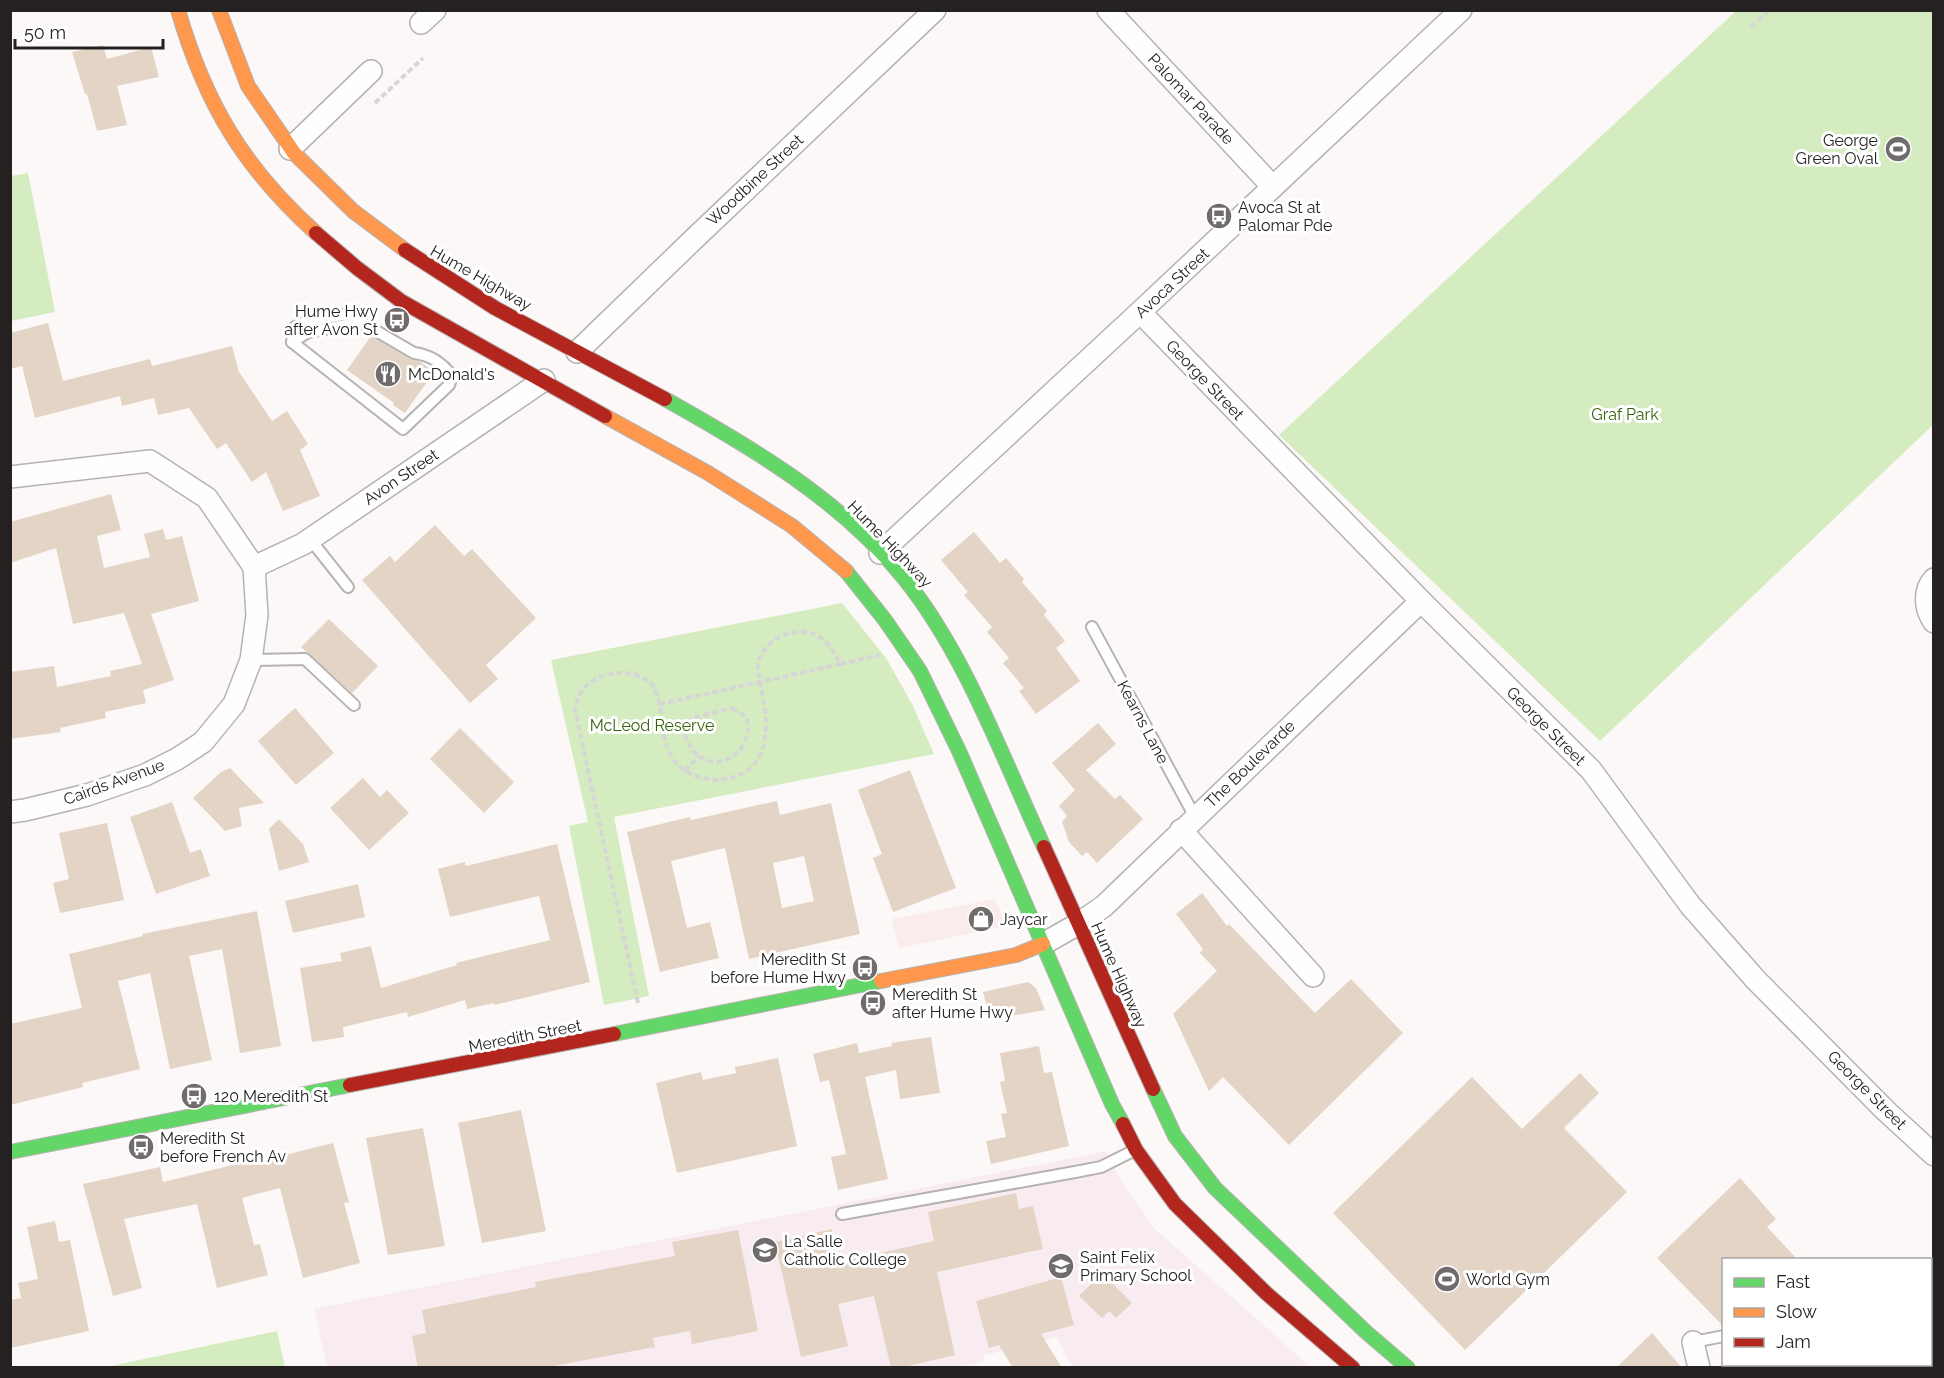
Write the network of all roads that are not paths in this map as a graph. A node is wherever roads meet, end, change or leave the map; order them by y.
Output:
1 (178, 10) edge
2 (219, 10) edge
3 (935, 10) edge
4 (1108, 10) edge
5 (1461, 10) edge
6 (371, 71) dead end
7 (290, 149) junction
8 (1273, 188) junction
9 (1140, 312) junction
10 (577, 352) junction
11 (544, 380) junction
12 (403, 429) joint
13 (10, 477) edge
14 (310, 539) junction
15 (880, 553) junction
16 (254, 567) junction
17 (1934, 579) edge
18 (348, 587) dead end
19 (1421, 601) junction
20 (1934, 622) edge
21 (1092, 627) dead end
22 (251, 660) junction
23 (354, 705) dead end
24 (10, 812) edge
25 (1188, 824) junction
26 (1077, 924) junction
27 (1043, 944) junction
28 (1312, 976) dead end
29 (1140, 1147) junction
30 (10, 1152) edge
31 (1933, 1153) edge
32 (842, 1214) dead end
33 (1722, 1336) edge
34 (1693, 1342) joint
35 (1353, 1368) edge
36 (1408, 1368) edge
37 (1699, 1368) edge

1 - 11 main road
2 - 7 main road, Hume Highway
3 - 10 street, Woodbine Street
4 - 8 street, Palomar Parade
5 - 8 street, Avoca Street
6 - 7 street
7 - 10 main road, Hume Highway
8 - 9 street, Avoca Street
9 - 15 street, Avoca Street
9 - 19 street, George Street
10 - 15 main road, Hume Highway
11 - 14 street, Avon Street
11 - 27 main road
12 - 12 lane
13 - 16 street
14 - 16 street, Avon Street
14 - 18 lane
15 - 26 main road, Hume Highway
16 - 22 street, Cairds Avenue
17 - 20 street
19 - 25 street, The Boulevarde
19 - 31 street, George Street
21 - 25 lane, Kearns Lane
22 - 23 lane
22 - 24 street, Cairds Avenue
25 - 26 street, The Boulevarde
25 - 28 street, Kearns Lane
26 - 27 street, The Boulevarde
26 - 36 main road, Hume Highway
27 - 29 main road
27 - 30 main road, Meredith Street
29 - 32 lane
29 - 35 main road
33 - 34 lane
34 - 37 street

